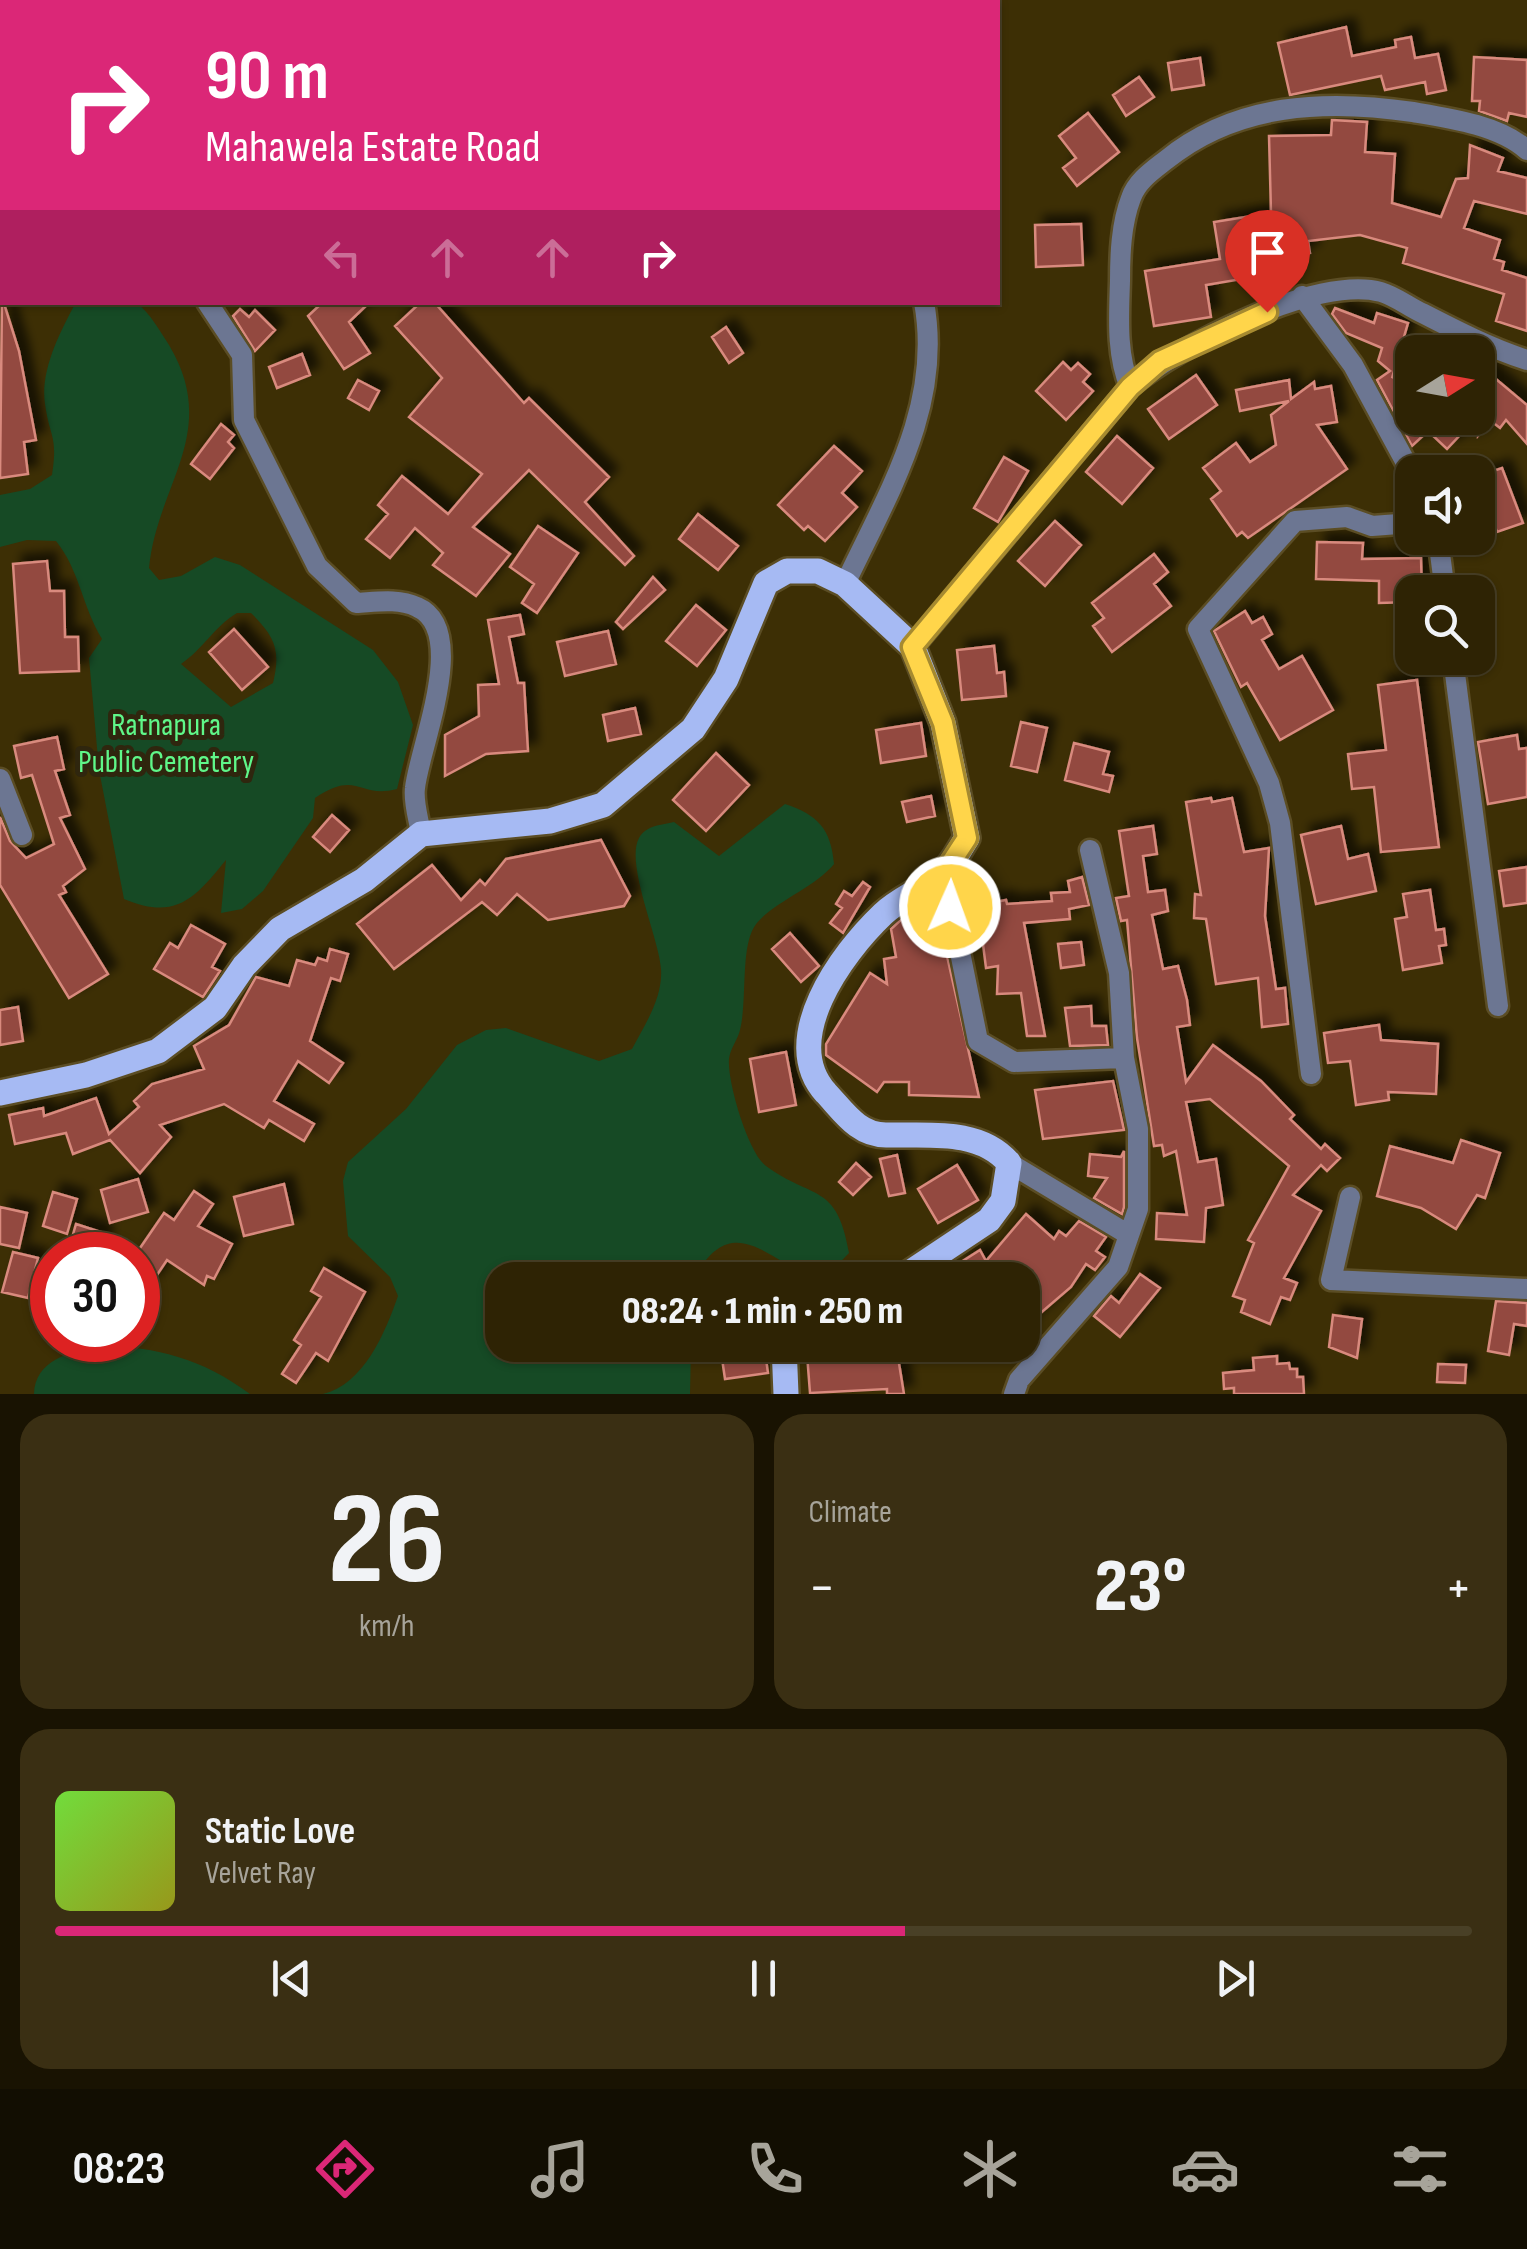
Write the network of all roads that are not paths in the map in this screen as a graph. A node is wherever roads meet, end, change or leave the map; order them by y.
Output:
1 (1527, 150) edge
2 (1302, 296) junction
3 (209, 305) edge
4 (925, 305) edge
5 (1527, 360) edge
6 (1130, 387) junction
7 (1402, 455) edge
8 (1395, 524) edge
9 (846, 584) junction
10 (912, 647) junction
11 (1455, 675) edge
12 (0, 779) edge
13 (422, 834) junction
14 (22, 836) dead end
15 (1090, 850) dead end
16 (944, 873) junction
17 (1498, 1006) dead end
18 (1124, 1058) junction
19 (1311, 1074) dead end
20 (0, 1093) edge
21 (1010, 1163) junction
22 (1350, 1197) dead end
23 (1129, 1235) junction
24 (926, 1262) edge
25 (1527, 1289) edge
26 (785, 1362) edge
27 (786, 1394) edge
28 (1014, 1394) edge

1 - 6 street
2 - 5 street
2 - 6 street
2 - 7 street
3 - 13 street
4 - 9 street
6 - 10 street
8 - 19 street
9 - 10 main road
9 - 13 main road
10 - 16 main road
11 - 17 street
12 - 14 street
13 - 20 main road
15 - 18 street
16 - 18 street
16 - 21 main road
18 - 23 street
21 - 23 street
21 - 24 main road
22 - 25 street
23 - 28 street
26 - 27 main road

